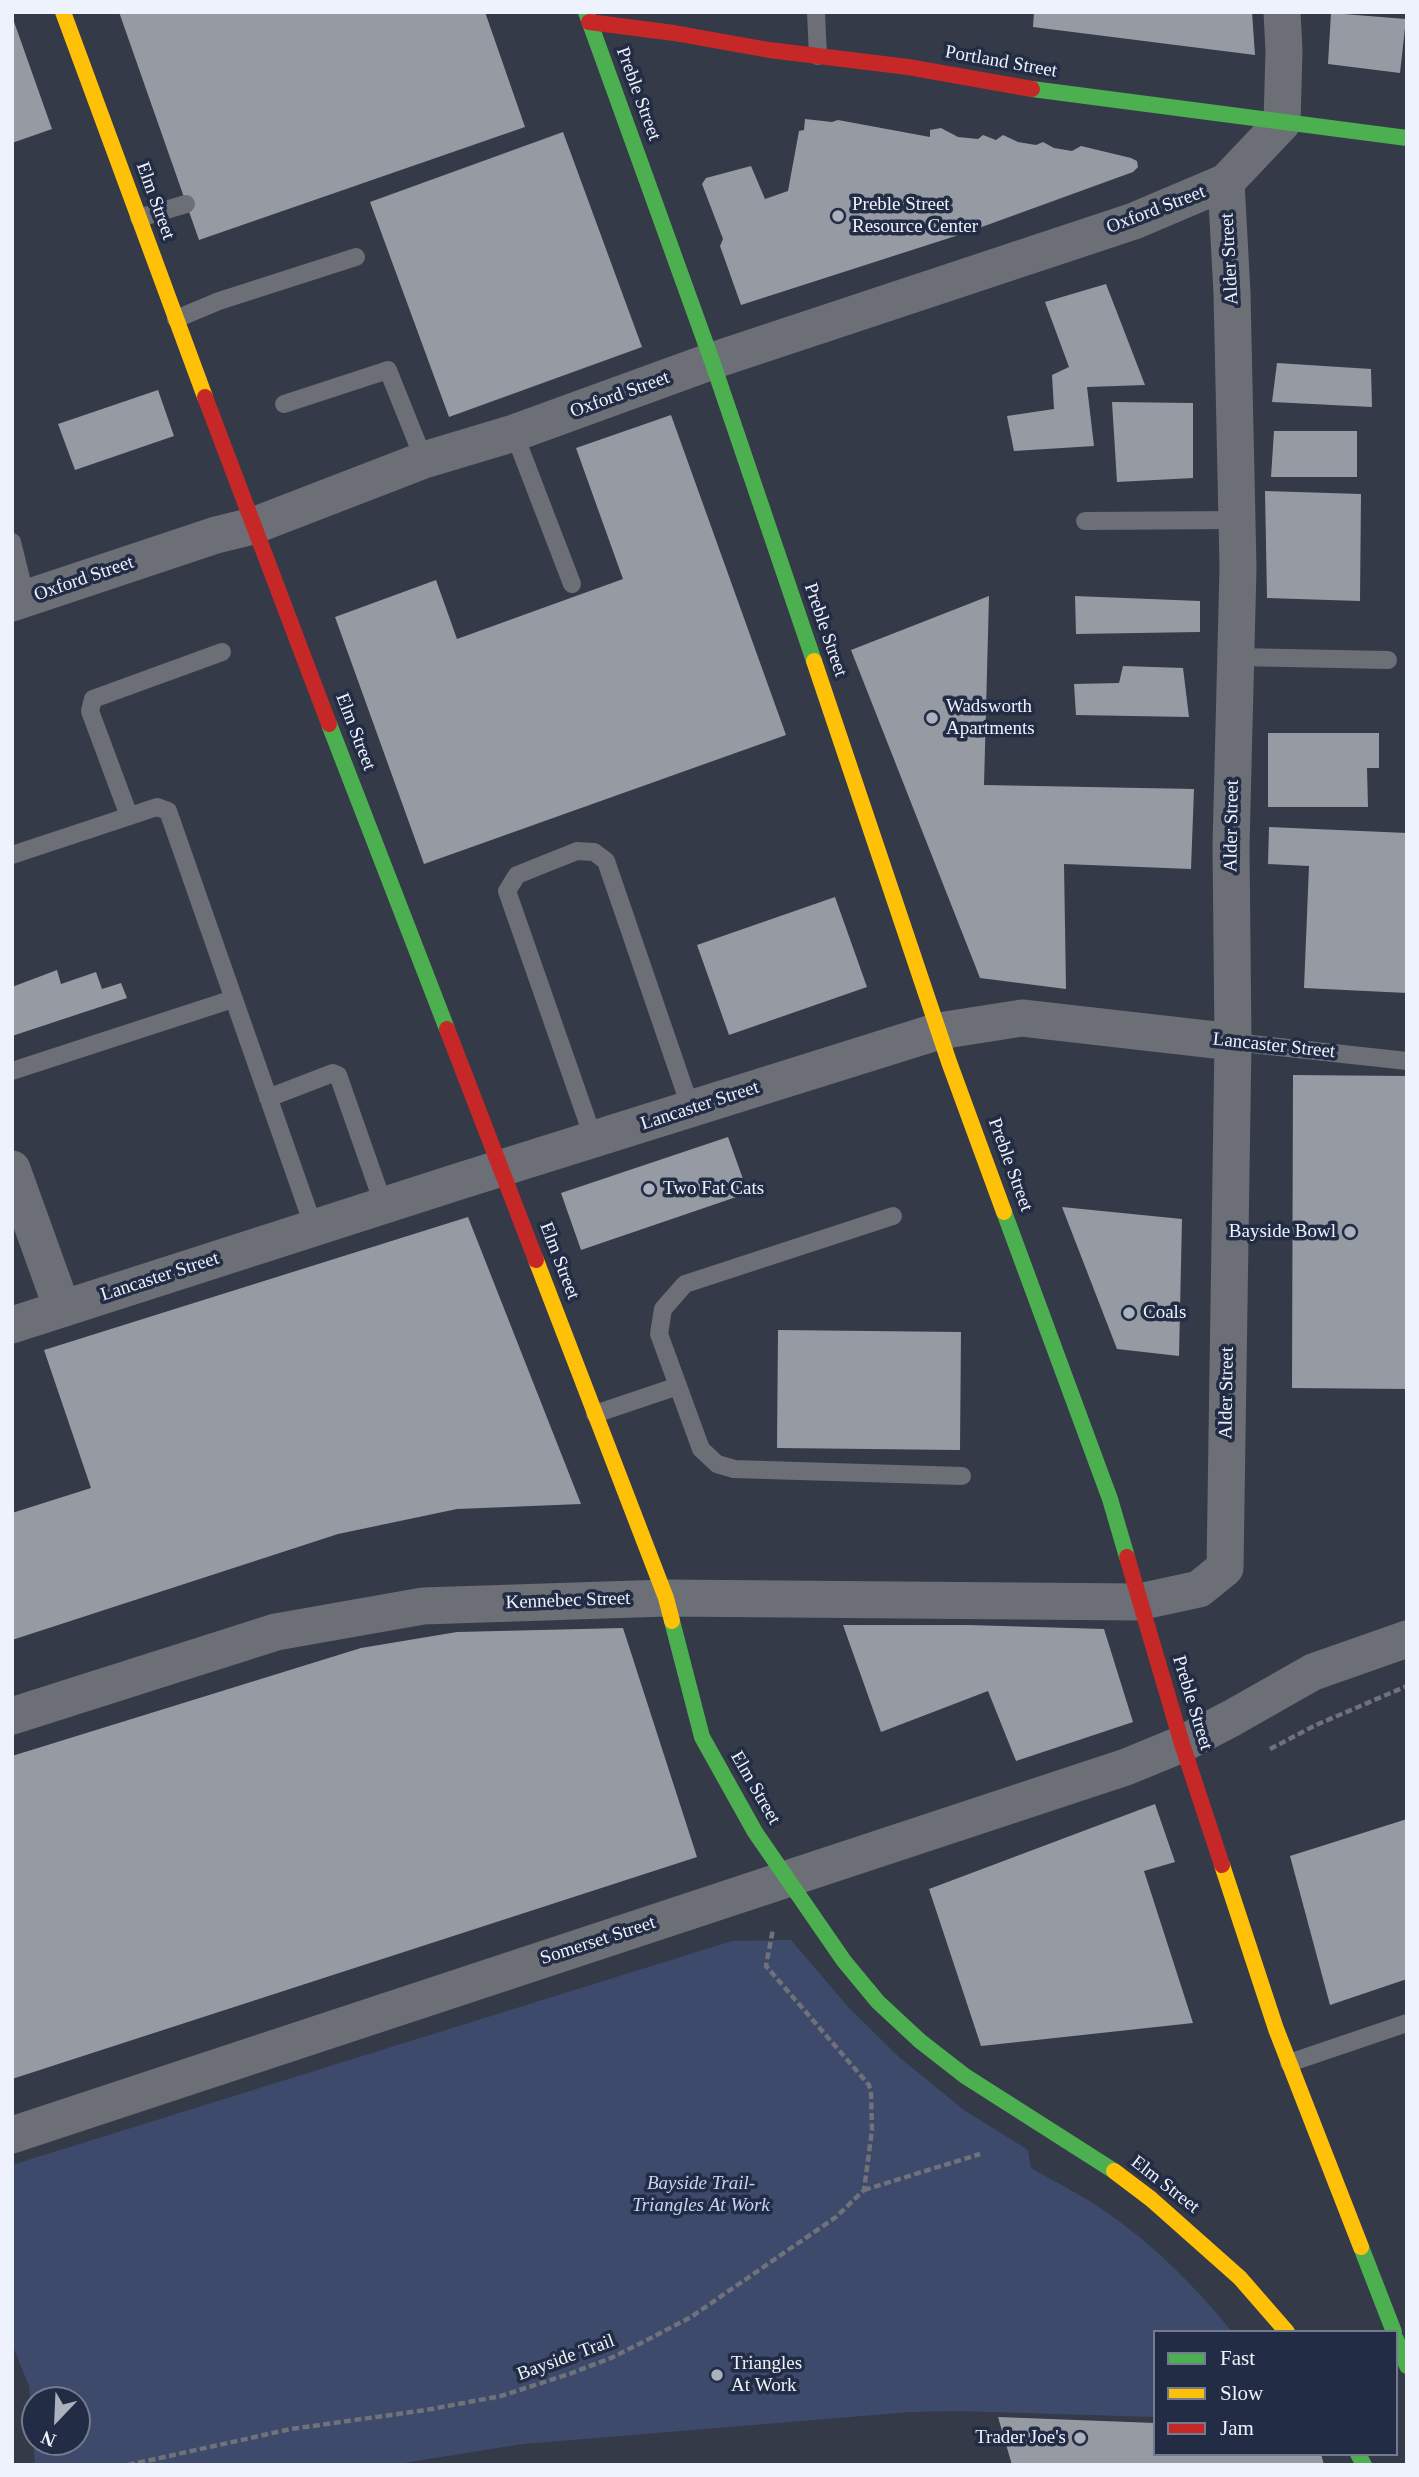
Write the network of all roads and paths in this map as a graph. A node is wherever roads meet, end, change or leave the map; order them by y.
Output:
1 (63, 12) edge
2 (816, 12) edge
3 (1282, 12) edge
4 (588, 17) edge
5 (818, 56) junction
6 (1282, 123) junction
7 (1407, 138) edge
8 (1226, 182) junction
9 (186, 204) dead end
10 (139, 218) junction
11 (356, 257) dead end
12 (176, 319) junction
13 (712, 362) junction
14 (284, 404) dead end
15 (514, 433) junction
16 (424, 460) junction
17 (1237, 520) junction
18 (1085, 521) dead end
19 (253, 526) junction
20 (12, 542) edge
21 (572, 584) dead end
22 (19, 601) edge
23 (222, 652) dead end
24 (1236, 657) junction
25 (1388, 660) dead end
26 (129, 816) junction
27 (12, 855) edge
28 (233, 999) junction
29 (939, 1031) junction
30 (1233, 1042) junction
31 (1407, 1061) edge
32 (12, 1071) edge
33 (268, 1098) junction
34 (691, 1109) junction
35 (594, 1140) junction
36 (12, 1169) edge
37 (501, 1170) junction
38 (384, 1206) junction
39 (893, 1216) dead end
40 (314, 1228) junction
41 (62, 1308) junction
42 (12, 1325) edge
43 (678, 1386) junction
44 (595, 1414) junction
45 (962, 1476) dead end
46 (666, 1598) junction
47 (1139, 1602) junction
48 (1407, 1639) edge
49 (1407, 1686) edge
50 (12, 1716) edge
51 (1182, 1744) junction
52 (1270, 1749) dead end
53 (786, 1879) junction
54 (1407, 2023) edge
55 (1289, 2063) junction
56 (12, 2135) edge
57 (980, 2154) dead end
58 (864, 2190) junction
59 (1285, 2330) edge
60 (1393, 2330) edge
61 (1398, 2344) edge
62 (1407, 2366) edge
63 (128, 2465) edge

1 - 10 main road, Elm Street
2 - 5 lane
3 - 6 street
4 - 5 main road, Portland Street
4 - 13 main road, Preble Street
5 - 6 main road, Portland Street
6 - 7 main road, Portland Street
6 - 8 street
8 - 13 street, Oxford Street
8 - 17 street, Alder Street
9 - 10 lane
10 - 12 main road, Elm Street
11 - 12 lane
12 - 19 main road, Elm Street
13 - 15 street, Oxford Street
13 - 29 main road, Preble Street
14 - 16 lane
15 - 16 street, Oxford Street
15 - 21 lane
16 - 19 street, Oxford Street
17 - 18 lane
17 - 24 street, Alder Street
19 - 22 street, Oxford Street
19 - 37 main road, Elm Street
20 - 22 lane
23 - 26 lane
24 - 25 lane
24 - 30 street, Alder Street
26 - 27 lane
26 - 28 lane
28 - 32 lane
28 - 33 lane
29 - 30 street, Lancaster Street
29 - 34 street, Lancaster Street
29 - 47 main road, Preble Street
30 - 31 lane, Lancaster Street
30 - 47 street, Alder Street
33 - 38 lane
33 - 40 lane
34 - 35 street, Lancaster Street
34 - 35 lane
35 - 37 street, Lancaster Street
36 - 41 street
37 - 38 street, Lancaster Street
37 - 44 main road, Elm Street
38 - 40 street, Lancaster Street
39 - 43 lane
40 - 41 street, Lancaster Street
41 - 42 street, Lancaster Street
43 - 44 lane
43 - 45 lane
44 - 46 main road, Elm Street
46 - 47 street, Kennebec Street
46 - 50 street, Kennebec Street
46 - 53 main road, Elm Street
47 - 51 main road, Preble Street
48 - 51 street
49 - 52 path
51 - 53 street, Somerset Street
51 - 55 main road, Preble Street
53 - 56 street, Somerset Street
53 - 58 path
53 - 59 main road, Elm Street
54 - 55 lane
55 - 60 main road, Preble Street
57 - 58 path
58 - 63 path, Bayside Trail
61 - 62 main road

